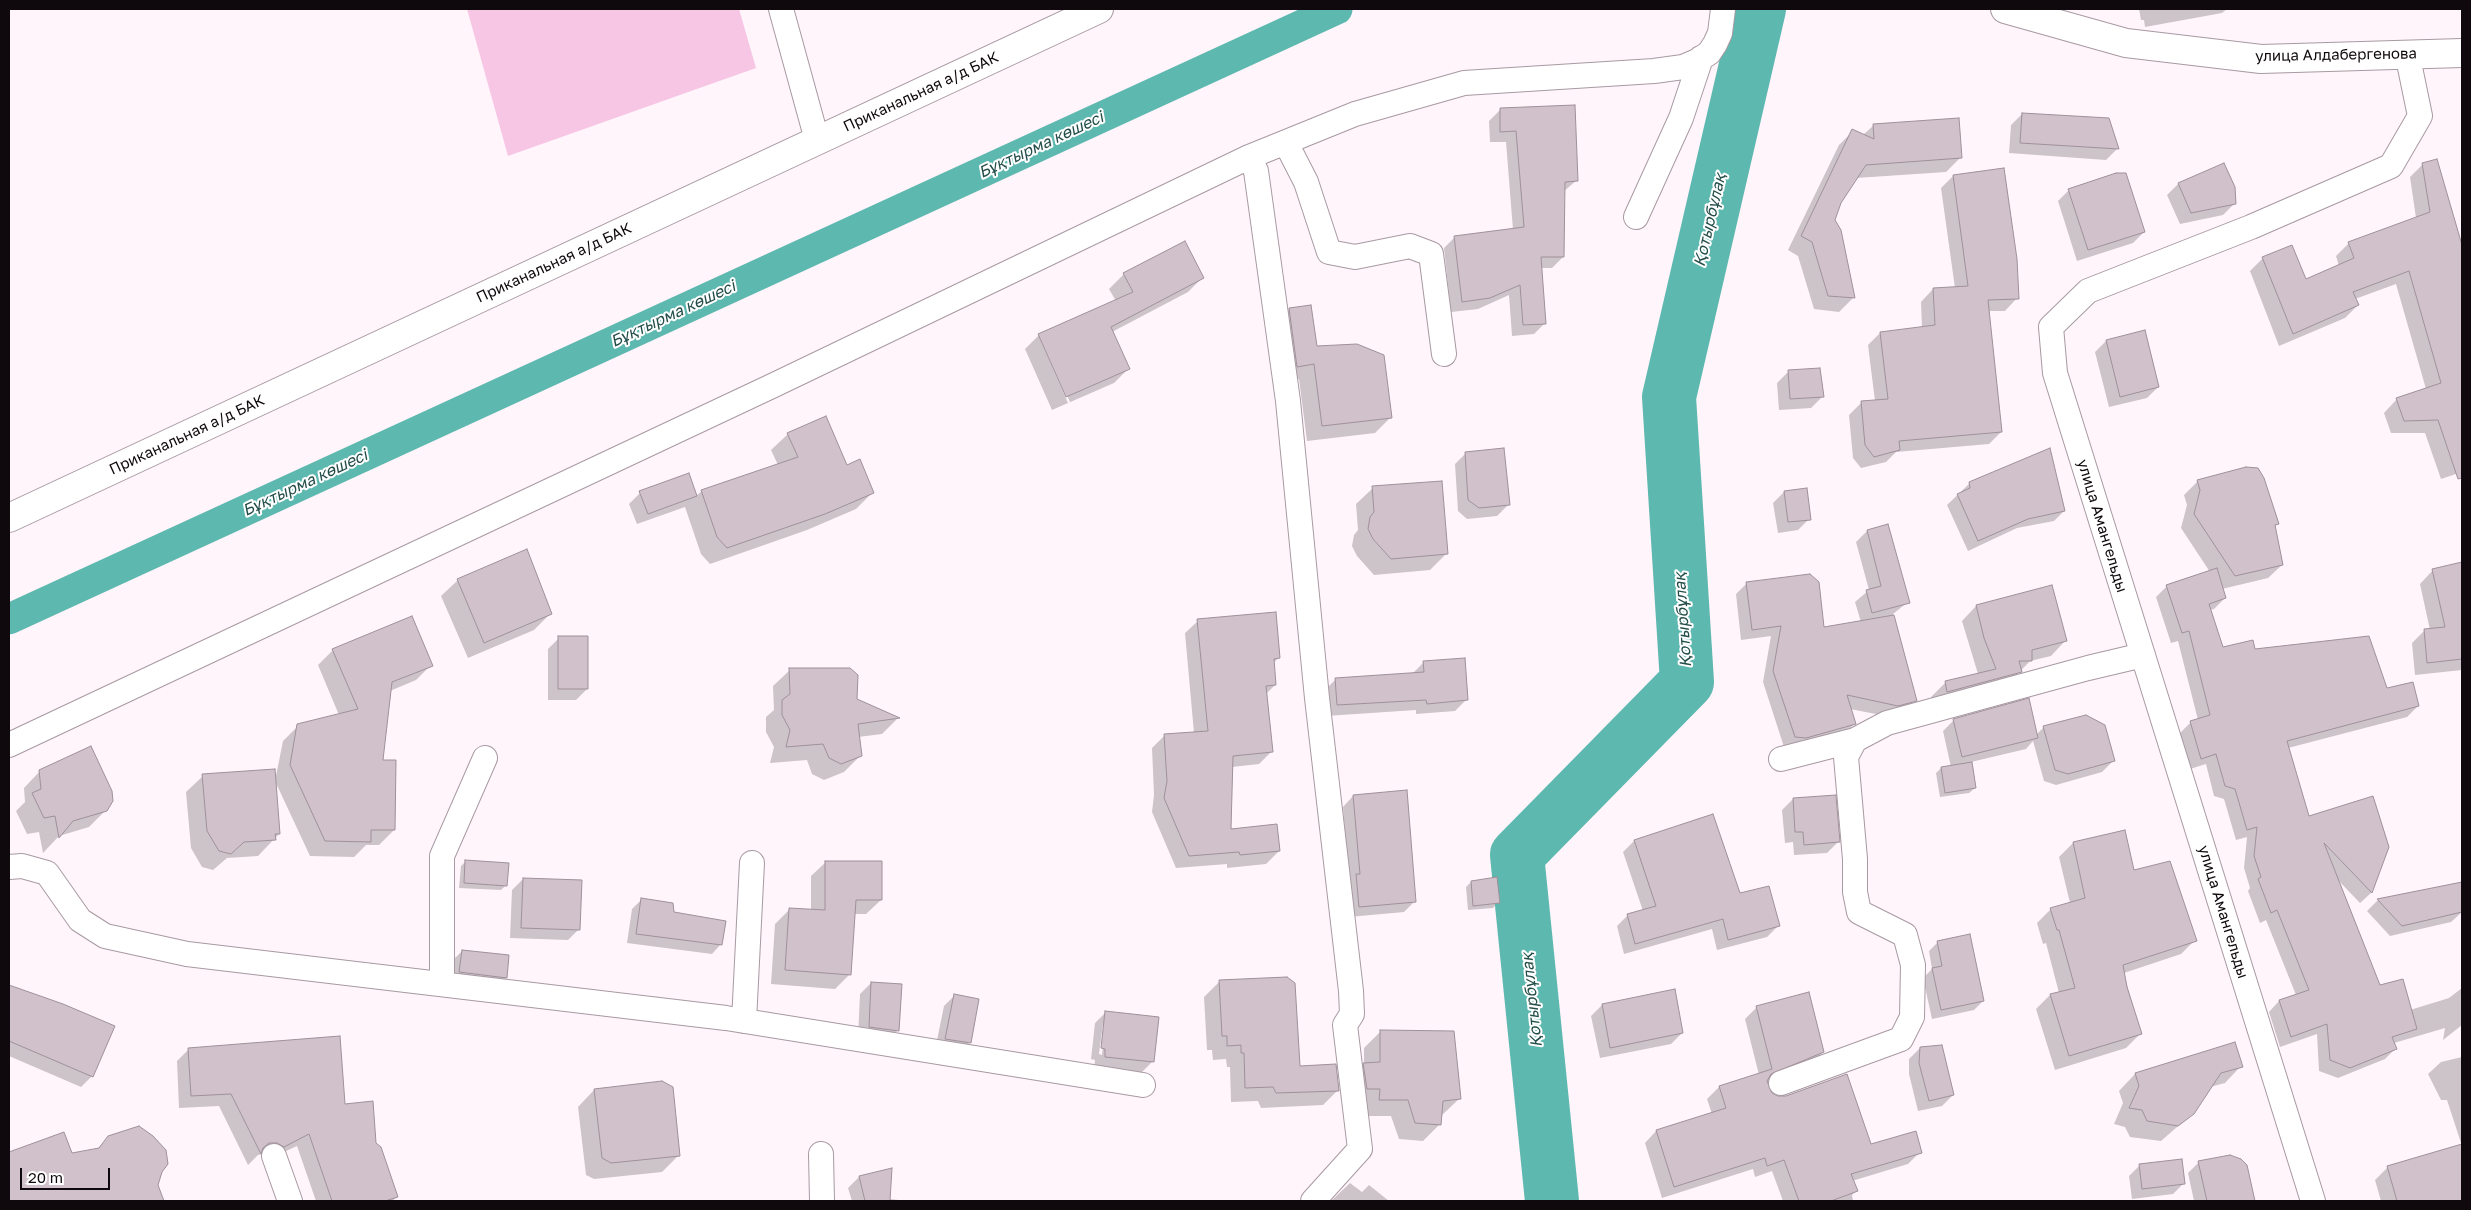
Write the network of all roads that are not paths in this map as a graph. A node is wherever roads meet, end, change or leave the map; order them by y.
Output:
1 (781, 9) edge
2 (1099, 9) edge
3 (1723, 9) edge
4 (2005, 9) edge
5 (2407, 53) junction
6 (2462, 53) edge
7 (1701, 58) junction
8 (818, 140) junction
9 (1286, 143) junction
10 (1249, 157) junction
11 (1636, 217) dead end
12 (1444, 354) dead end
13 (9, 518) edge
14 (2143, 656) junction
15 (1855, 740) junction
16 (9, 745) edge
17 (485, 758) dead end
18 (1781, 758) dead end
19 (752, 863) dead end
20 (9, 867) edge
21 (442, 984) junction
22 (744, 1021) junction
23 (1781, 1083) dead end
24 (1143, 1085) dead end
25 (821, 1154) dead end
26 (274, 1156) dead end
27 (290, 1201) edge
28 (822, 1201) edge
29 (1312, 1201) edge
30 (2313, 1201) edge

1 - 8 street
2 - 8 main road, Приканальная а/д БАК
3 - 7 street
4 - 5 main road, улица Алдабергенова
5 - 6 main road, улица Алдабергенова
5 - 14 street, улица Амангельды
7 - 9 street
7 - 11 street
8 - 13 main road, Приканальная а/д БАК
9 - 10 street
9 - 12 street
10 - 16 street
10 - 29 street
14 - 15 street
14 - 30 street, улица Амангельды
15 - 18 street
15 - 23 street
17 - 21 street
19 - 22 street
20 - 21 street
21 - 22 street
22 - 24 street
25 - 28 street
26 - 27 street

